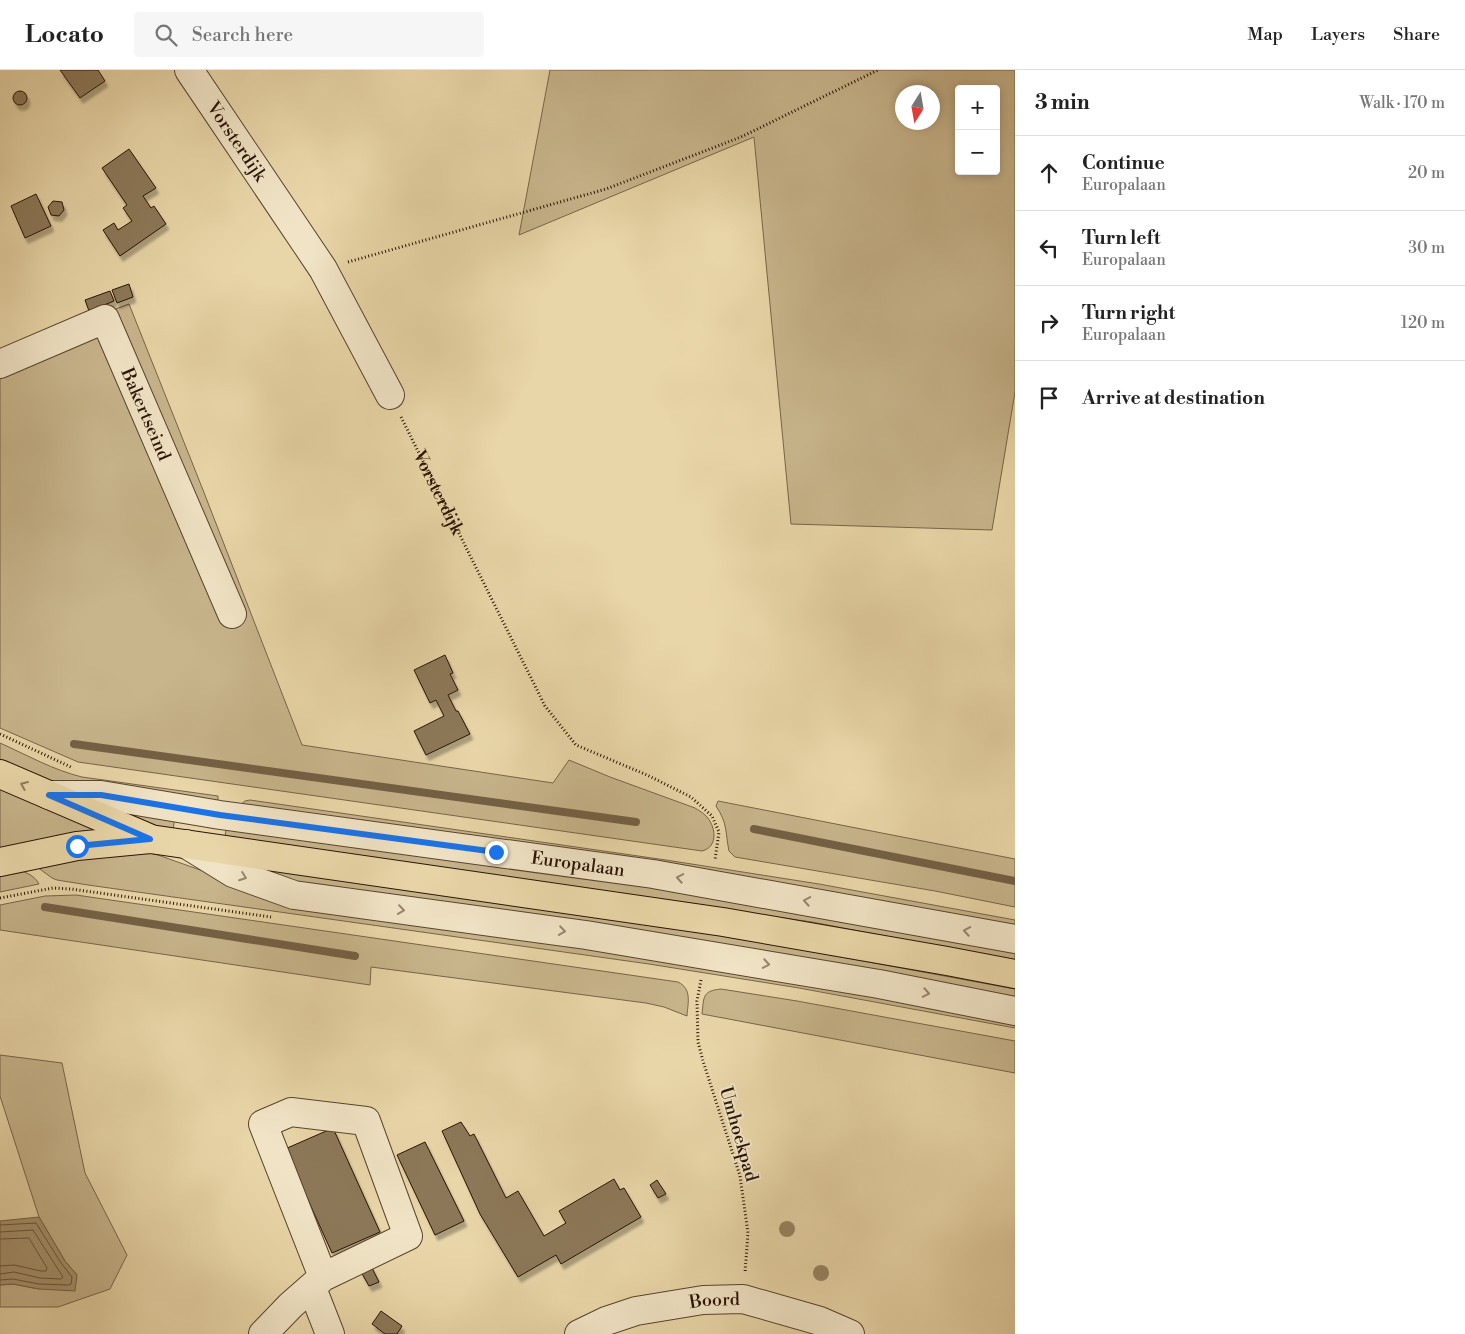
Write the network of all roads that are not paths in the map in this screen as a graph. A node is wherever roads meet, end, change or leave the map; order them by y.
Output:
1 (189, 70) edge
2 (0, 364) edge
3 (390, 395) road end
4 (232, 614) dead end
5 (0, 774) edge
6 (49, 795) junction
7 (150, 839) junction
8 (186, 844) junction
9 (0, 862) edge
10 (1015, 939) edge
11 (1015, 974) edge
12 (1015, 1011) edge
13 (317, 1283) junction
14 (263, 1334) edge
15 (330, 1334) edge
16 (579, 1334) edge
17 (850, 1334) edge

1 - 3 street, Vorsterdijk
2 - 4 street, Bakertseind
6 -> 5 main road, Europalaan
6 - 7 main road, Europalaan
10 -> 6 street, Europalaan
7 - 8 main road, Europalaan
7 - 9 main road, Europalaan
8 - 11 main road, Europalaan
8 -> 12 street, Europalaan
13 - 13 street
13 - 14 street
13 - 15 street
16 - 17 street, Boord

